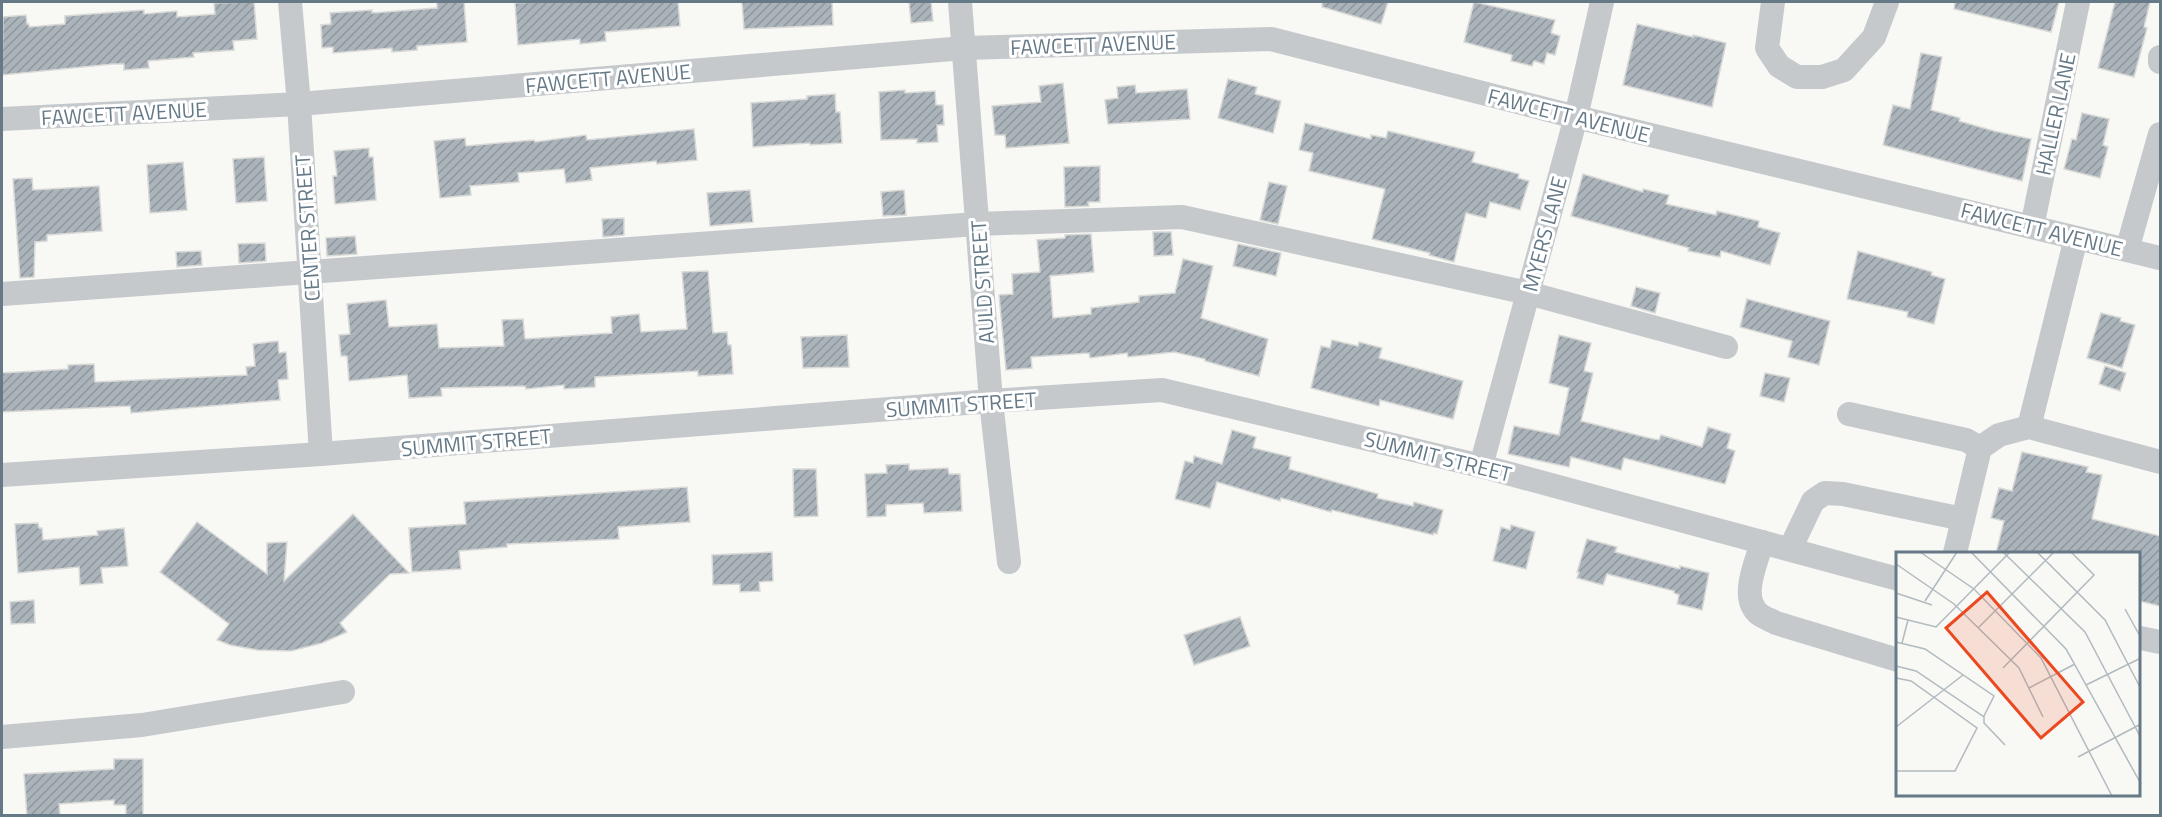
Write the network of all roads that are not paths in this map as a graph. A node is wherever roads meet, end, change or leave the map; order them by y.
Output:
1 (290, 2) edge
2 (960, 2) edge
3 (1602, 2) edge
4 (1773, 2) edge
5 (1887, 2) edge
6 (2078, 2) edge
7 (964, 48) junction
8 (2160, 57) edge
9 (2160, 62) edge
10 (299, 104) junction
11 (1576, 117) junction
12 (2, 119) edge
13 (2160, 134) edge
14 (977, 225) junction
15 (2032, 227) junction
16 (2076, 238) junction
17 (2127, 250) junction
18 (2160, 258) edge
19 (310, 273) junction
20 (1528, 293) junction
21 (2, 294) edge
22 (1726, 346) dead end
23 (991, 401) junction
24 (1849, 414) dead end
25 (2029, 427) junction
26 (1980, 448) junction
27 (321, 454) junction
28 (2160, 462) edge
29 (1481, 466) junction
30 (2, 475) edge
31 (1963, 519) junction
32 (1762, 542) junction
33 (1790, 549) junction
34 (1955, 552) edge
35 (1008, 562) dead end
36 (1896, 578) edge
37 (2141, 638) edge
38 (2160, 642) edge
39 (1896, 659) edge
40 (343, 692) dead end
41 (2, 737) edge

1 - 10 street, CENTER STREET
2 - 7 street, AULD STREET
3 - 11 street, MYERS LANE
4 - 5 street
6 - 15 street, HALLER LANE
7 - 10 street, FAWCETT AVENUE
7 - 11 street, FAWCETT AVENUE
7 - 14 street, AULD STREET
8 - 9 street
10 - 12 street, FAWCETT AVENUE
10 - 19 street, CENTER STREET
11 - 15 street, FAWCETT AVENUE
11 - 20 street, MYERS LANE
13 - 17 street
14 - 19 street
14 - 20 street
14 - 23 street, AULD STREET
15 - 16 street, FAWCETT AVENUE
16 - 17 street, FAWCETT AVENUE
16 - 25 street
17 - 18 street, FAWCETT AVENUE
19 - 21 street
19 - 27 street, CENTER STREET
20 - 22 street
20 - 29 street, MYERS LANE
23 - 27 street, SUMMIT STREET
23 - 29 street, SUMMIT STREET
23 - 35 street, AULD STREET
24 - 26 street
25 - 26 street
25 - 28 street
26 - 31 street
27 - 30 street, SUMMIT STREET
29 - 32 street, SUMMIT STREET
31 - 33 street
31 - 34 street
32 - 33 street, SUMMIT STREET
32 - 39 street
33 - 36 street, SUMMIT STREET
37 - 38 street
40 - 41 street

